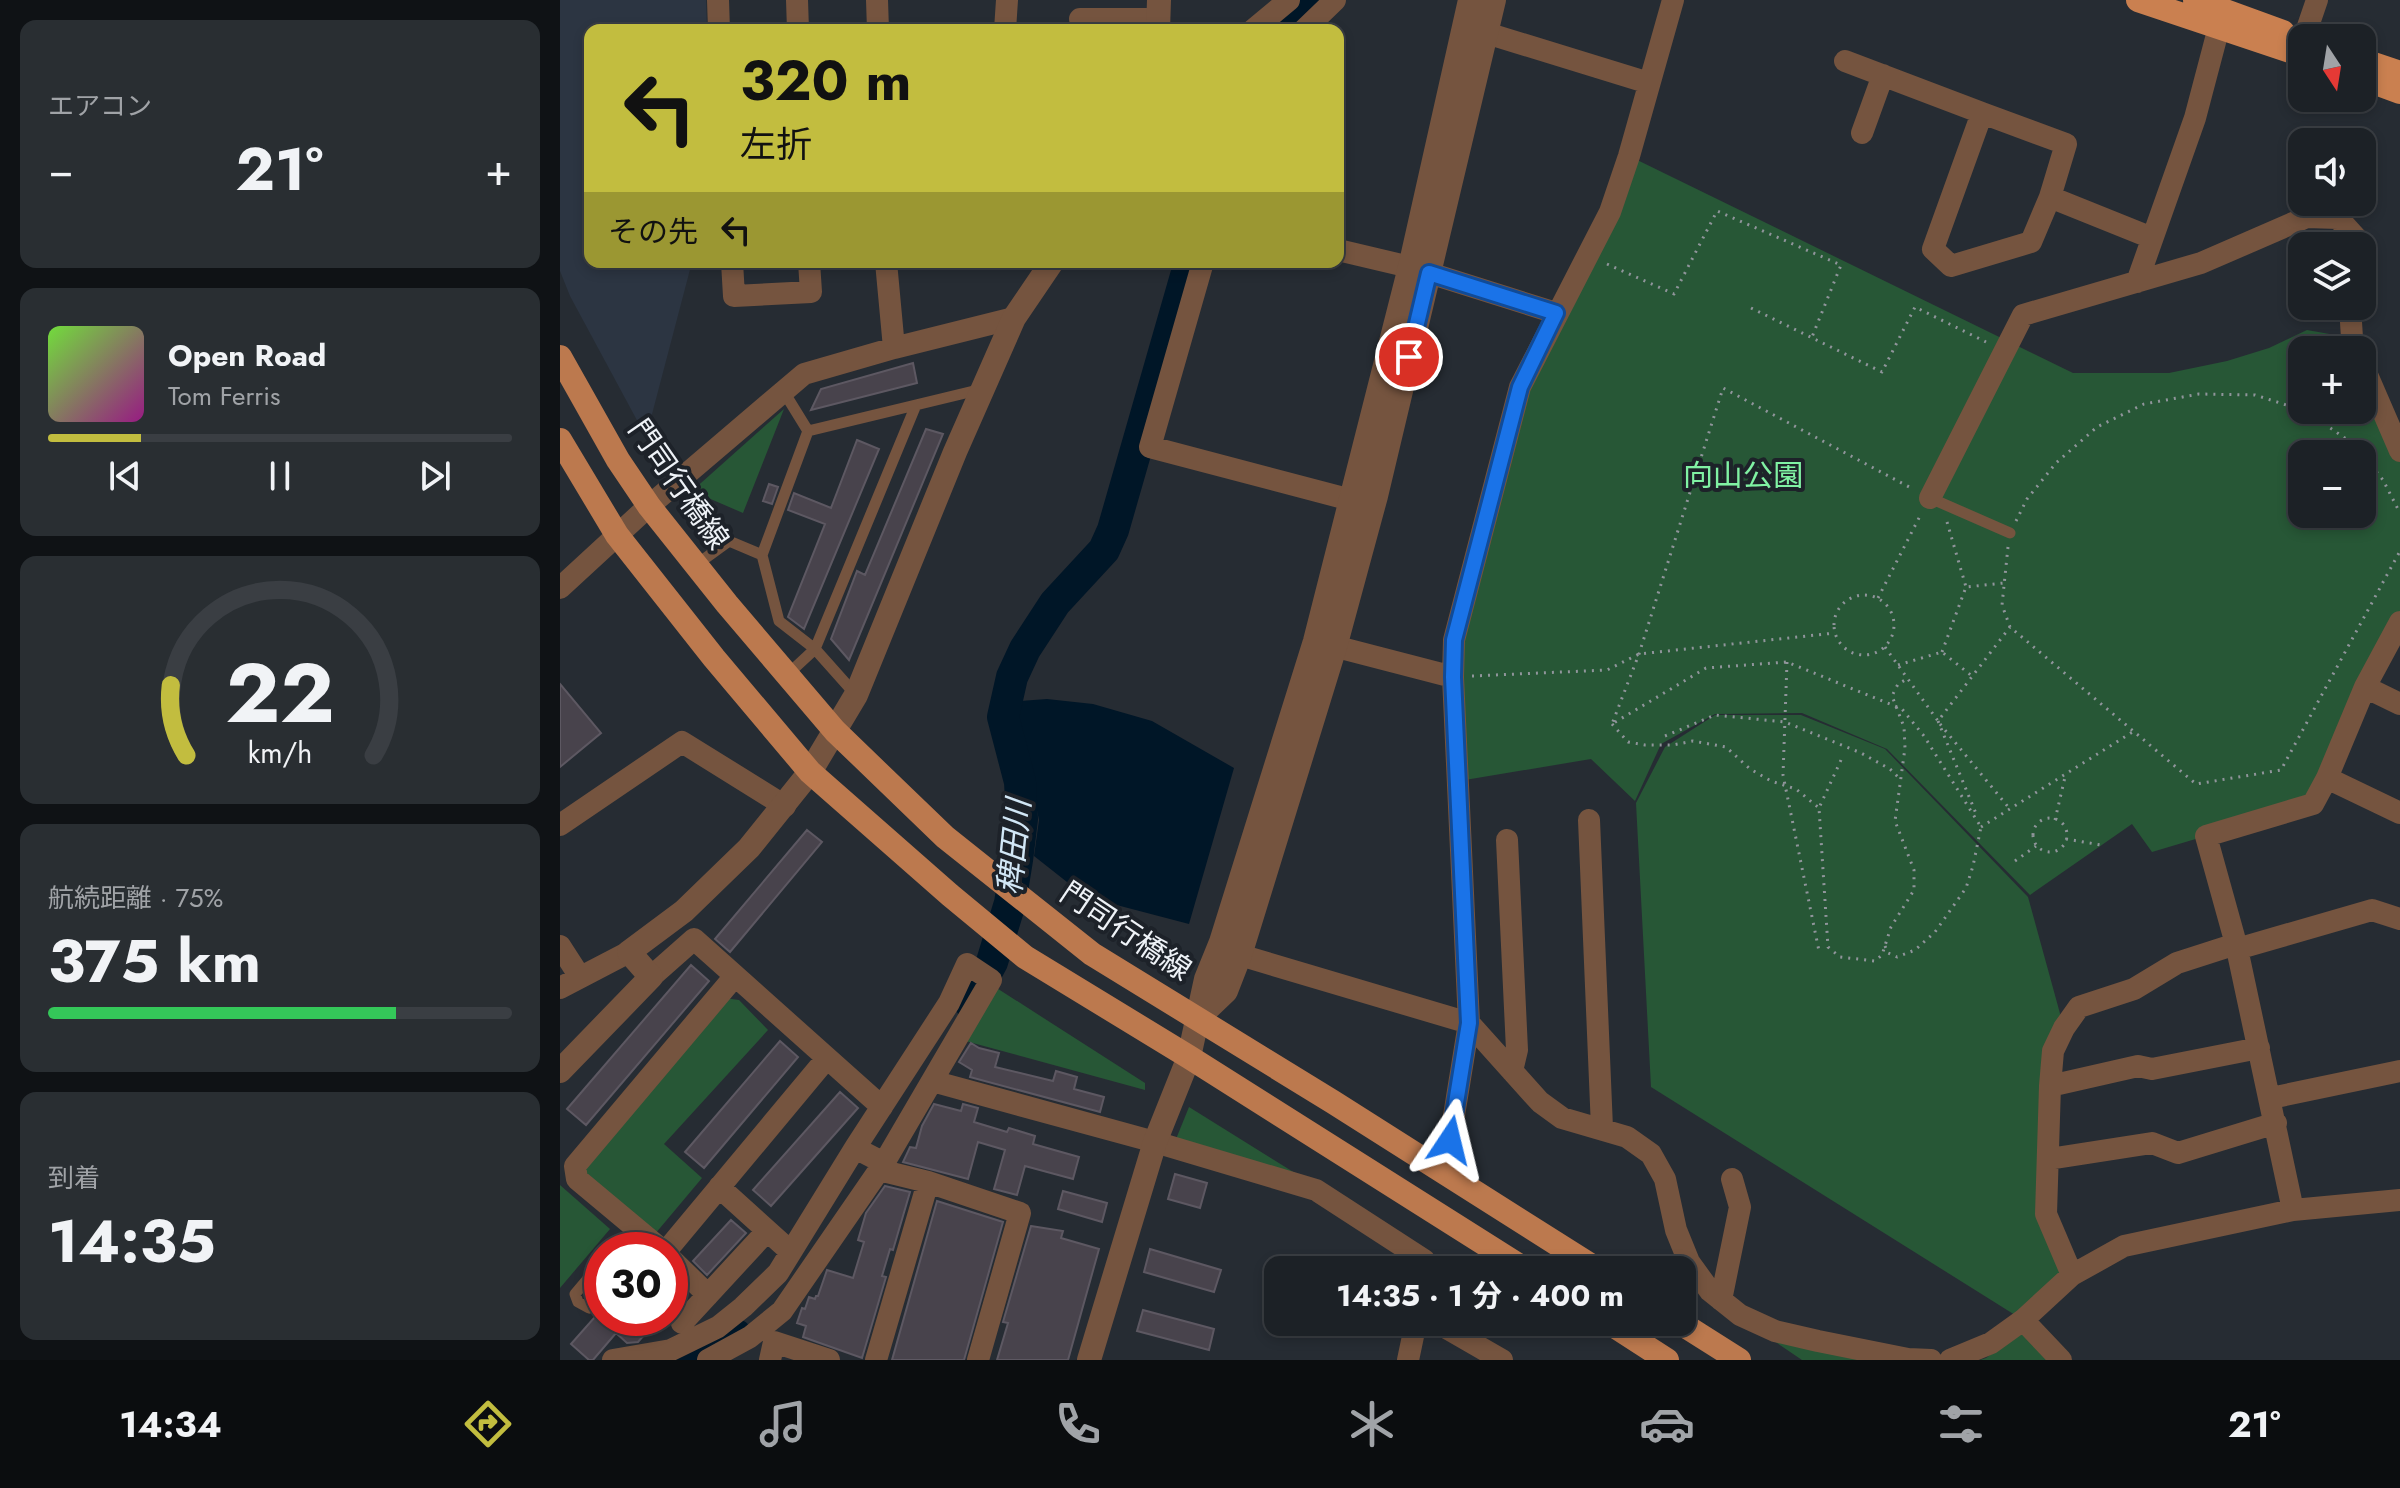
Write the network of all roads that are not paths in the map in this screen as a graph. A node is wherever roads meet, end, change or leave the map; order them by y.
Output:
1 (718, 0) edge
2 (797, 0) edge
3 (877, 0) edge
4 (1007, 0) edge
5 (1289, 0) edge
6 (1335, 0) edge
7 (1470, 0) edge
8 (1494, 0) edge
9 (1673, 0) edge
10 (2138, 0) edge
11 (2195, 0) edge
12 (2317, 0) edge
13 (1158, 16) edge
14 (1080, 19) dead end
15 (719, 24) edge
16 (798, 24) edge
17 (878, 24) edge
18 (1005, 24) edge
19 (1260, 24) edge
20 (1310, 24) edge
21 (2309, 24) edge
22 (2219, 27) junction
23 (1474, 30) junction
24 (2288, 40) edge
25 (2288, 43) edge
26 (1845, 61) dead end
27 (2376, 65) edge
28 (2400, 73) edge
29 (1883, 75) junction
30 (1649, 83) junction
31 (2376, 83) edge
32 (2400, 92) edge
33 (1982, 113) junction
34 (1862, 133) dead end
35 (2050, 197) junction
36 (2351, 232) edge
37 (2152, 238) junction
38 (1344, 251) edge
39 (732, 268) edge
40 (809, 268) edge
41 (887, 268) edge
42 (1048, 268) edge
43 (1201, 268) edge
44 (1420, 270) junction
45 (2137, 282) junction
46 (1556, 313) junction
47 (1014, 318) junction
48 (894, 348) junction
49 (560, 357) edge
50 (983, 389) junction
51 (784, 392) junction
52 (2376, 395) edge
53 (916, 405) junction
54 (808, 431) junction
55 (560, 440) edge
56 (2400, 451) edge
57 (1351, 500) junction
58 (1935, 500) joint
59 (649, 506) junction
60 (2010, 533) road end
61 (617, 535) junction
62 (762, 555) junction
63 (696, 565) junction
64 (560, 588) edge
65 (2400, 622) edge
66 (1325, 644) junction
67 (815, 649) junction
68 (787, 675) junction
69 (1453, 677) junction
70 (2365, 687) junction
71 (856, 695) junction
72 (2400, 704) edge
73 (835, 731) junction
74 (810, 772) junction
75 (2327, 778) junction
76 (785, 806) junction
77 (2400, 813) edge
78 (1589, 820) dead end
79 (560, 825) edge
80 (1507, 840) dead end
81 (2400, 919) edge
82 (560, 946) edge
83 (2236, 946) junction
84 (1231, 949) junction
85 (629, 952) junction
86 (735, 976) junction
87 (580, 977) junction
88 (651, 977) junction
89 (560, 988) edge
90 (1198, 1018) junction
91 (1469, 1023) junction
92 (2259, 1048) junction
93 (1189, 1057) junction
94 (827, 1058) junction
95 (560, 1071) edge
96 (1512, 1071) junction
97 (2400, 1071) edge
98 (932, 1081) junction
99 (2050, 1086) junction
100 (2271, 1098) junction
101 (882, 1107) junction
102 (2276, 1123) junction
103 (1602, 1128) junction
104 (1155, 1142) junction
105 (855, 1148) junction
106 (2049, 1159) junction
107 (882, 1166) junction
108 (1439, 1168) junction
109 (1732, 1179) dead end
110 (928, 1182) junction
111 (719, 1187) junction
112 (2400, 1200) edge
113 (2293, 1210) junction
114 (767, 1231) junction
115 (635, 1232) edge
116 (668, 1232) edge
117 (791, 1252) junction
118 (1418, 1256) edge
119 (1504, 1256) edge
120 (1576, 1256) edge
121 (2072, 1275) junction
122 (688, 1276) edge
123 (708, 1295) junction
124 (1721, 1300) junction
125 (688, 1317) edge
126 (2023, 1320) junction
127 (1696, 1333) edge
128 (1413, 1336) edge
129 (1460, 1336) edge
130 (1630, 1336) edge
131 (750, 1337) junction
132 (772, 1351) edge
133 (613, 1360) edge
134 (708, 1360) edge
135 (829, 1360) edge
136 (876, 1360) edge
137 (978, 1360) edge
138 (1089, 1360) edge
139 (1408, 1360) edge
140 (1502, 1360) edge
141 (1667, 1360) edge
142 (1739, 1360) edge
143 (1931, 1360) edge
144 (1950, 1360) edge
145 (2061, 1360) edge

1 - 15 street
2 - 16 street
3 - 17 street
4 - 18 street
5 - 19 street
6 - 20 street
7 - 23 street
8 - 23 street
9 - 30 street
10 - 22 highway
11 - 24 highway
12 - 21 street
13 - 14 street
22 - 25 highway
22 - 37 street
23 - 30 street
23 - 44 street
26 - 29 street
27 - 28 highway
29 - 33 street
29 - 34 street
30 - 46 street
31 - 32 highway
33 - 35 street
33 - 35 street
35 - 37 street
36 - 45 street
37 - 45 street
38 - 44 street
39 - 40 street
41 - 48 street
42 - 47 street
43 - 57 street
44 - 46 street
44 - 57 street
44 - 66 street
45 - 58 street
46 - 69 street
47 - 48 street
47 - 50 street
48 - 51 street
49 - 59 main road, 門司行橋線
50 - 53 lane
50 - 71 street
51 - 54 lane
51 - 59 street
52 - 56 street
53 - 54 lane
53 - 67 lane
54 - 62 lane
55 - 61 main road
57 - 66 street
58 - 60 lane
59 - 61 street
59 - 63 main road, 門司行橋線
61 - 64 street
61 - 74 main road
62 - 63 lane
62 - 67 lane
63 - 68 main road, 門司行橋線
65 - 70 street
66 - 69 street
66 - 84 street
67 - 68 lane
67 - 71 lane
68 - 73 main road, 門司行橋線
69 - 91 street
70 - 72 street
70 - 75 street
71 - 73 street
73 - 74 street
73 - 90 main road, 門司行橋線
74 - 76 street
74 - 93 main road
75 - 77 street
75 - 83 street
76 - 79 street
76 - 85 street
78 - 103 street
80 - 96 street
81 - 83 street
82 - 87 street
83 - 92 street
83 - 99 street
84 - 90 street
84 - 91 street
85 - 87 street
85 - 88 street
86 - 88 street
86 - 94 street
86 - 115 street
87 - 89 street
88 - 95 street
90 - 93 street
90 - 108 main road, 門司行橋線
91 - 96 street
91 - 108 street
92 - 99 street
92 - 100 street
93 - 104 street
93 - 119 main road
94 - 101 street
94 - 111 street
96 - 103 street
97 - 100 street
98 - 101 street
98 - 104 street
98 - 107 street
99 - 106 street
100 - 102 street
101 - 105 street
102 - 106 street
102 - 113 street
103 - 124 street
104 - 118 street
104 - 138 street
105 - 107 street
105 - 117 street
106 - 121 street
107 - 110 street
107 - 131 street
108 - 120 main road, 門司行橋線
109 - 124 street
110 - 136 street
110 - 137 street
111 - 114 street
111 - 116 street
112 - 113 street
113 - 121 street
114 - 117 street
114 - 123 street
117 - 133 street
121 - 126 street
122 - 123 street
123 - 125 street
124 - 143 street
126 - 144 street
126 - 145 street
127 - 142 main road
128 - 139 street
129 - 140 street
130 - 141 main road
131 - 132 street
131 - 134 street
132 - 135 street

